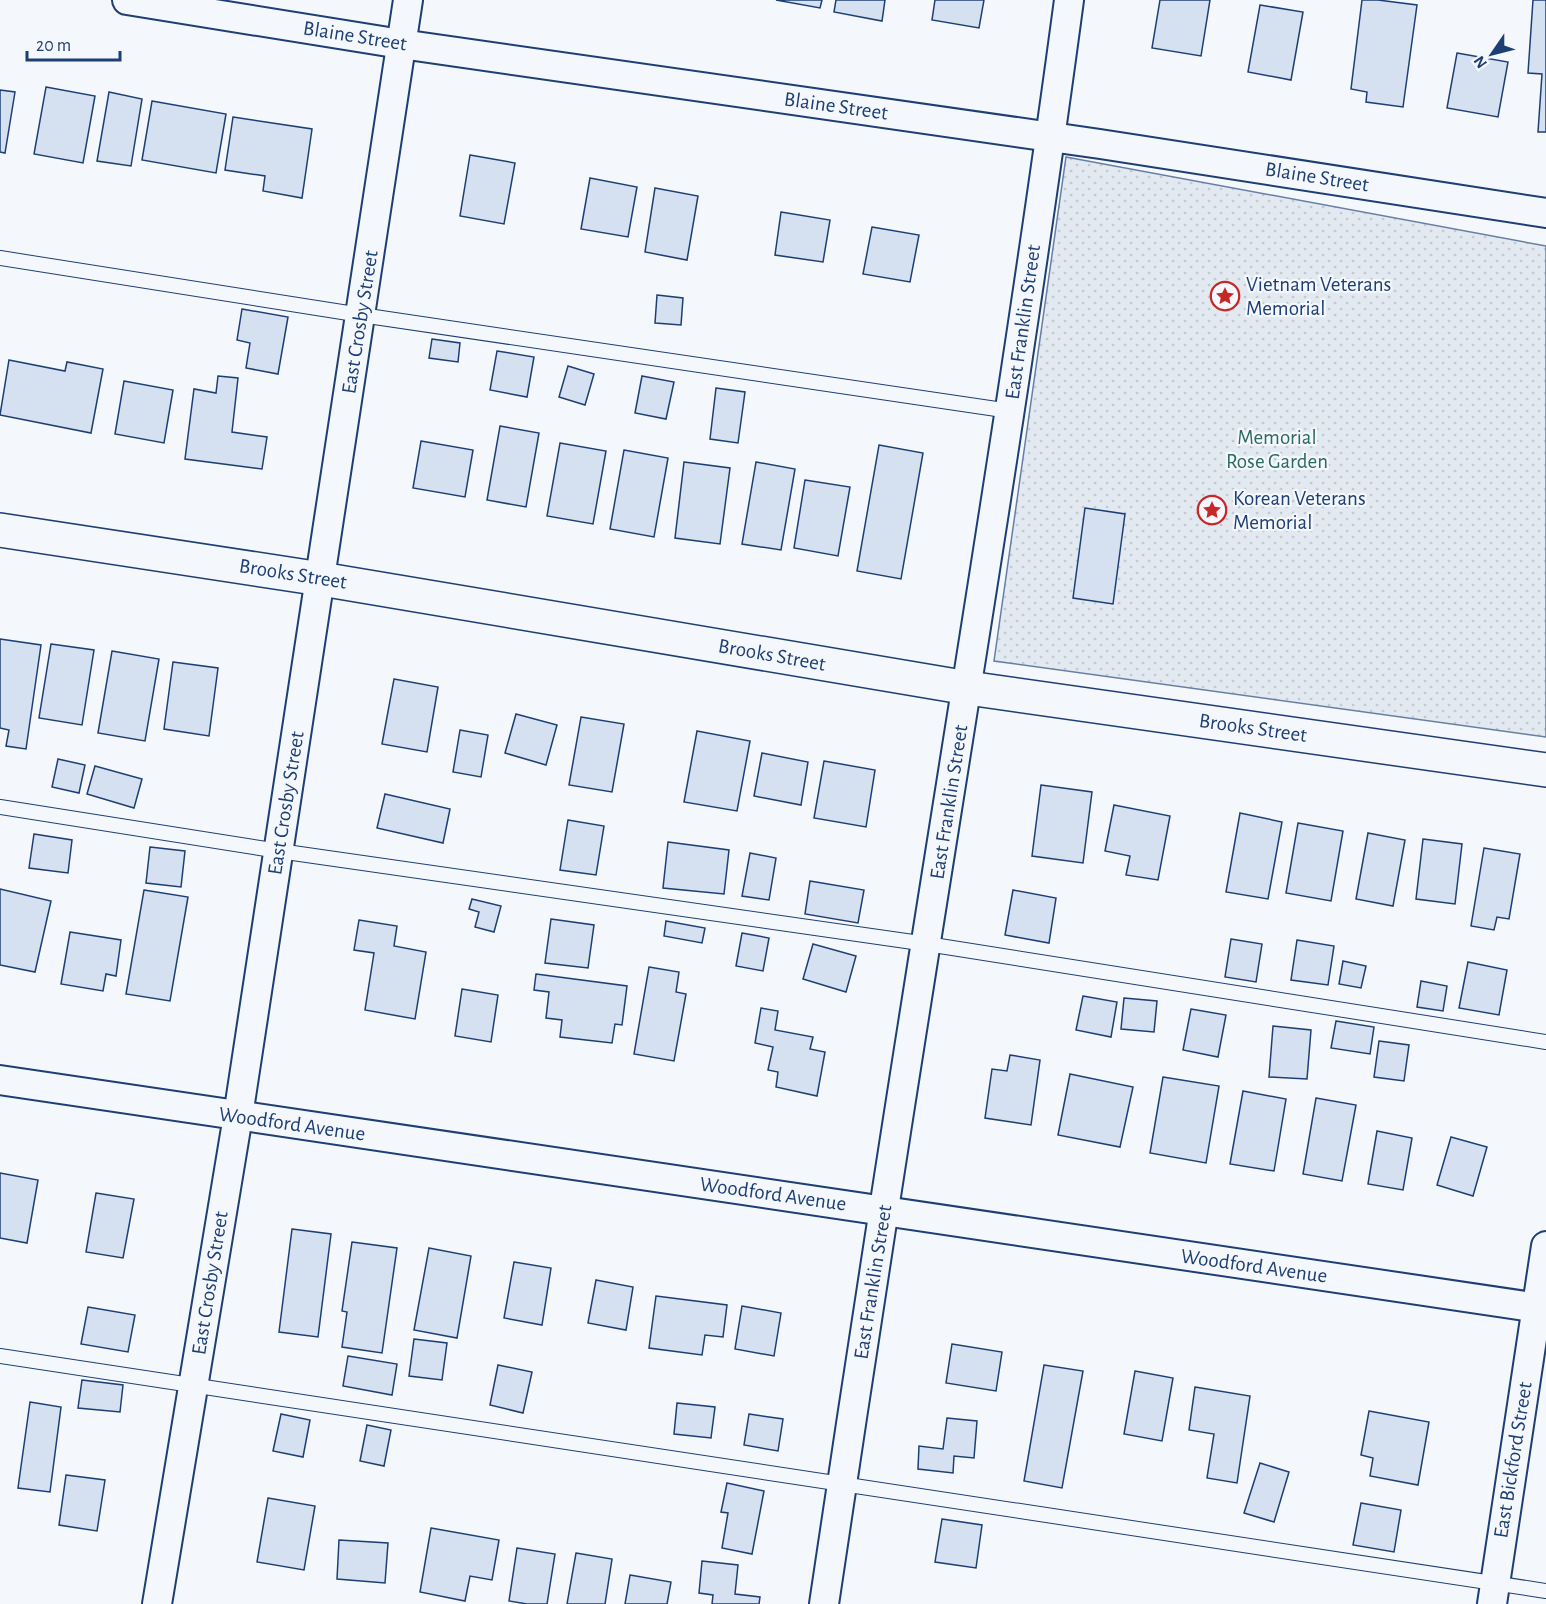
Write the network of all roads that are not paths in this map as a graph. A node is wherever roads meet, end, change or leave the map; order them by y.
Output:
1 (127, 0) edge
2 (408, 0) edge
3 (1069, 0) edge
4 (401, 44) junction
5 (1051, 137) junction
6 (1546, 213) edge
7 (0, 258) edge
8 (361, 315) junction
9 (1010, 411) junction
10 (0, 530) edge
11 (321, 579) junction
12 (968, 688) junction
13 (1546, 770) edge
14 (0, 807) edge
15 (279, 851) junction
16 (927, 944) junction
17 (1546, 1042) edge
18 (0, 1080) edge
19 (238, 1116) junction
20 (883, 1210) junction
21 (1546, 1245) edge
22 (1541, 1308) edge
23 (0, 1356) edge
24 (194, 1385) junction
25 (842, 1485) junction
26 (1546, 1591) edge
27 (1493, 1594) edge
28 (157, 1604) edge
29 (824, 1604) edge

1 - 4 street, Blaine Street
2 - 4 street, East Crosby Street
3 - 5 street, East Franklin Street
4 - 5 street, Blaine Street
4 - 8 street, East Crosby Street
5 - 6 street, Blaine Street
5 - 9 street, East Franklin Street
7 - 8 lane
8 - 9 lane
8 - 11 street, East Crosby Street
9 - 12 street, East Franklin Street
10 - 11 highway, Brooks Street
11 - 12 highway, Brooks Street
11 - 15 street, East Crosby Street
12 - 13 highway, Brooks Street
12 - 16 street, East Franklin Street
14 - 15 lane
15 - 16 lane
15 - 19 street, East Crosby Street
16 - 17 lane
16 - 20 street, East Franklin Street
18 - 19 street, Woodford Avenue
19 - 20 street, Woodford Avenue
19 - 24 street, East Crosby Street
20 - 22 street, Woodford Avenue
20 - 25 street, East Franklin Street
21 - 22 street, East Bickford Street
22 - 27 street, East Bickford Street
23 - 24 lane
24 - 25 lane
24 - 28 street, East Crosby Street
25 - 27 lane
25 - 29 street, East Franklin Street
26 - 27 lane

